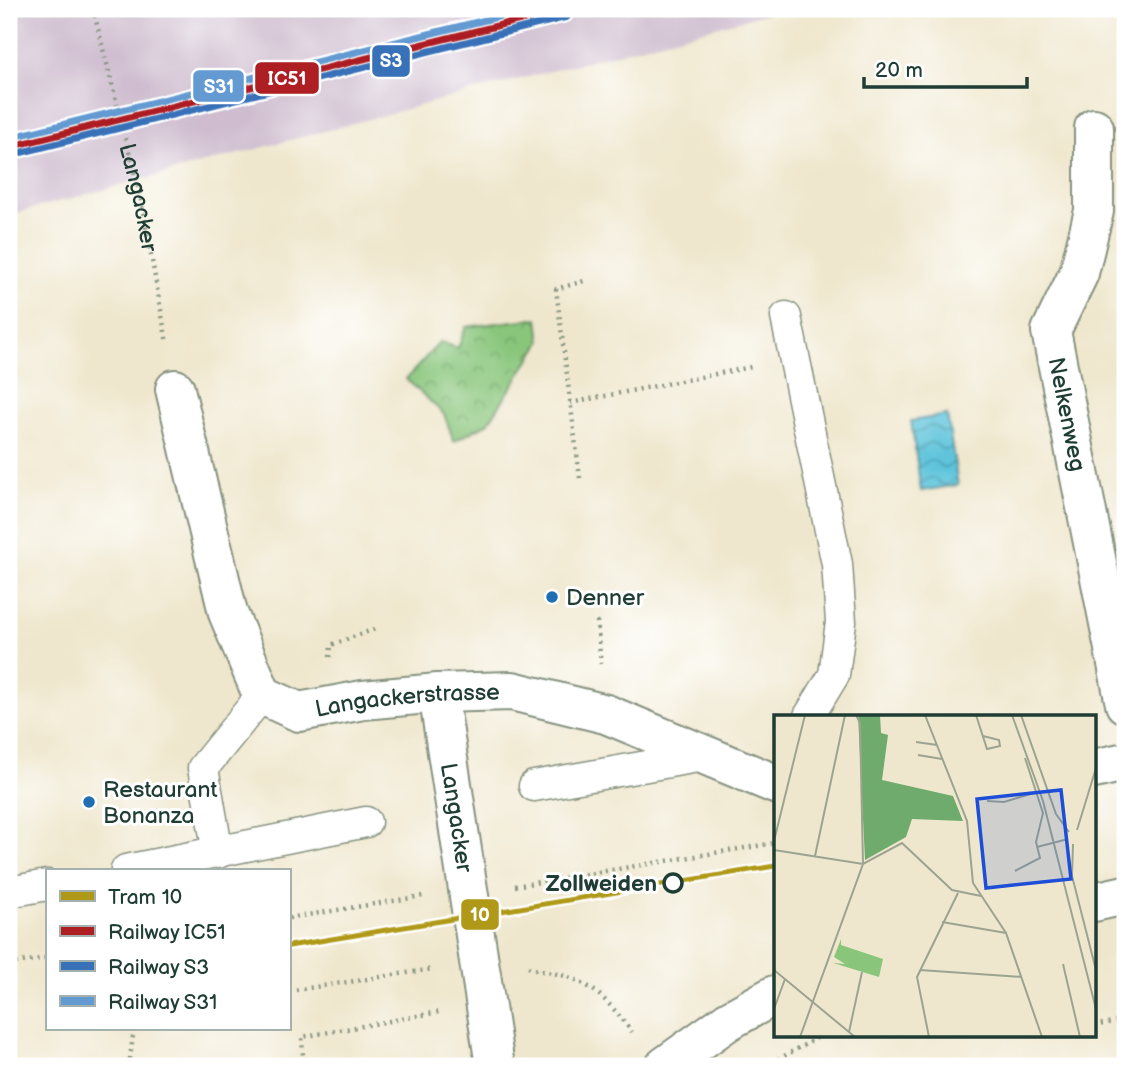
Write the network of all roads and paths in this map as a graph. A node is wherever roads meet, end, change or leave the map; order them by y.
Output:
1 (93, 9) edge
2 (1094, 128) dead end
3 (584, 281) dead end
4 (786, 317) dead end
5 (794, 356) junction
6 (175, 389) joint
7 (570, 403) junction
8 (580, 478) dead end
9 (438, 693) junction
10 (262, 695) junction
11 (1125, 704) edge
12 (810, 715) edge
13 (709, 755) junction
14 (1125, 762) edge
15 (1096, 769) edge
16 (773, 779) edge
17 (534, 786) dead end
18 (366, 822) dead end
19 (774, 843) edge
20 (218, 853) junction
21 (131, 869) edge
22 (46, 885) edge
23 (504, 889) dead end
24 (9, 892) edge
25 (433, 894) dead end
26 (1125, 895) edge
27 (1096, 902) edge
28 (290, 918) edge
29 (46, 958) edge
30 (9, 964) edge
31 (774, 996) edge
32 (485, 1003) junction
33 (1125, 1019) edge
34 (1096, 1026) edge
35 (134, 1030) edge
36 (820, 1036) edge
37 (129, 1066) edge
38 (310, 1066) edge
39 (495, 1066) edge
40 (664, 1066) edge
41 (766, 1066) edge

1 - 6 path, Langacker
2 - 11 street, Nelkenweg
3 - 7 path
4 - 5 lane
5 - 7 path
5 - 12 lane
6 - 10 street
7 - 8 path
9 - 10 street, Langackerstrasse
9 - 13 street, Langackerstrasse
9 - 32 street, Langacker
10 - 20 lane
13 - 16 street, Langackerstrasse
13 - 17 lane
14 - 15 street
18 - 20 lane
19 - 23 path
20 - 21 lane
22 - 24 lane
25 - 28 path
26 - 27 street
29 - 30 path
31 - 40 street
32 - 38 path
32 - 39 street, Langacker
33 - 34 path
35 - 37 path
36 - 41 path

